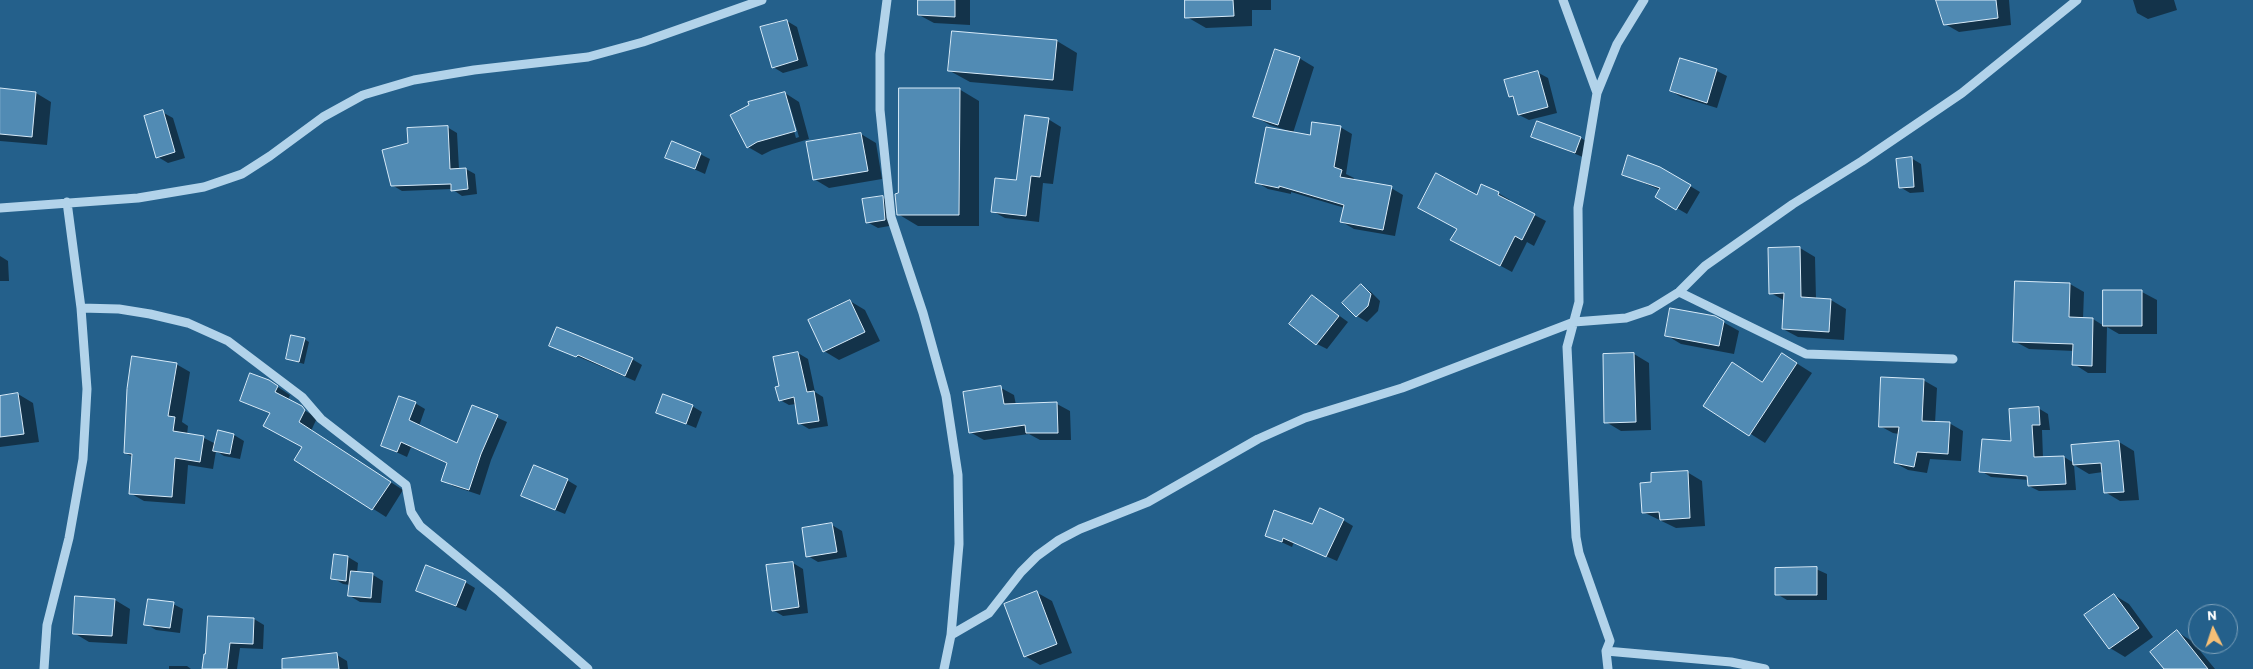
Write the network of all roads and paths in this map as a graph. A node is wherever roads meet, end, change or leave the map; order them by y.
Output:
1 (762, 0) edge
2 (887, 0) edge
3 (1563, 0) edge
4 (1644, 0) edge
5 (2077, 0) edge
6 (1597, 93) junction
7 (67, 202) junction
8 (0, 208) edge
9 (1679, 292) junction
10 (81, 308) junction
11 (1574, 322) junction
12 (1953, 359) dead end
13 (952, 635) junction
14 (1606, 651) junction
15 (44, 669) edge
16 (588, 669) edge
17 (944, 669) edge
18 (1608, 669) edge
19 (1765, 669) edge

1 - 7 street
2 - 13 street
3 - 6 street
4 - 6 street
5 - 9 street
6 - 11 street
7 - 8 street
7 - 10 street
9 - 11 street
9 - 12 street
10 - 15 street
10 - 16 street
11 - 13 street
11 - 14 street
13 - 17 street
14 - 18 street
14 - 19 street

